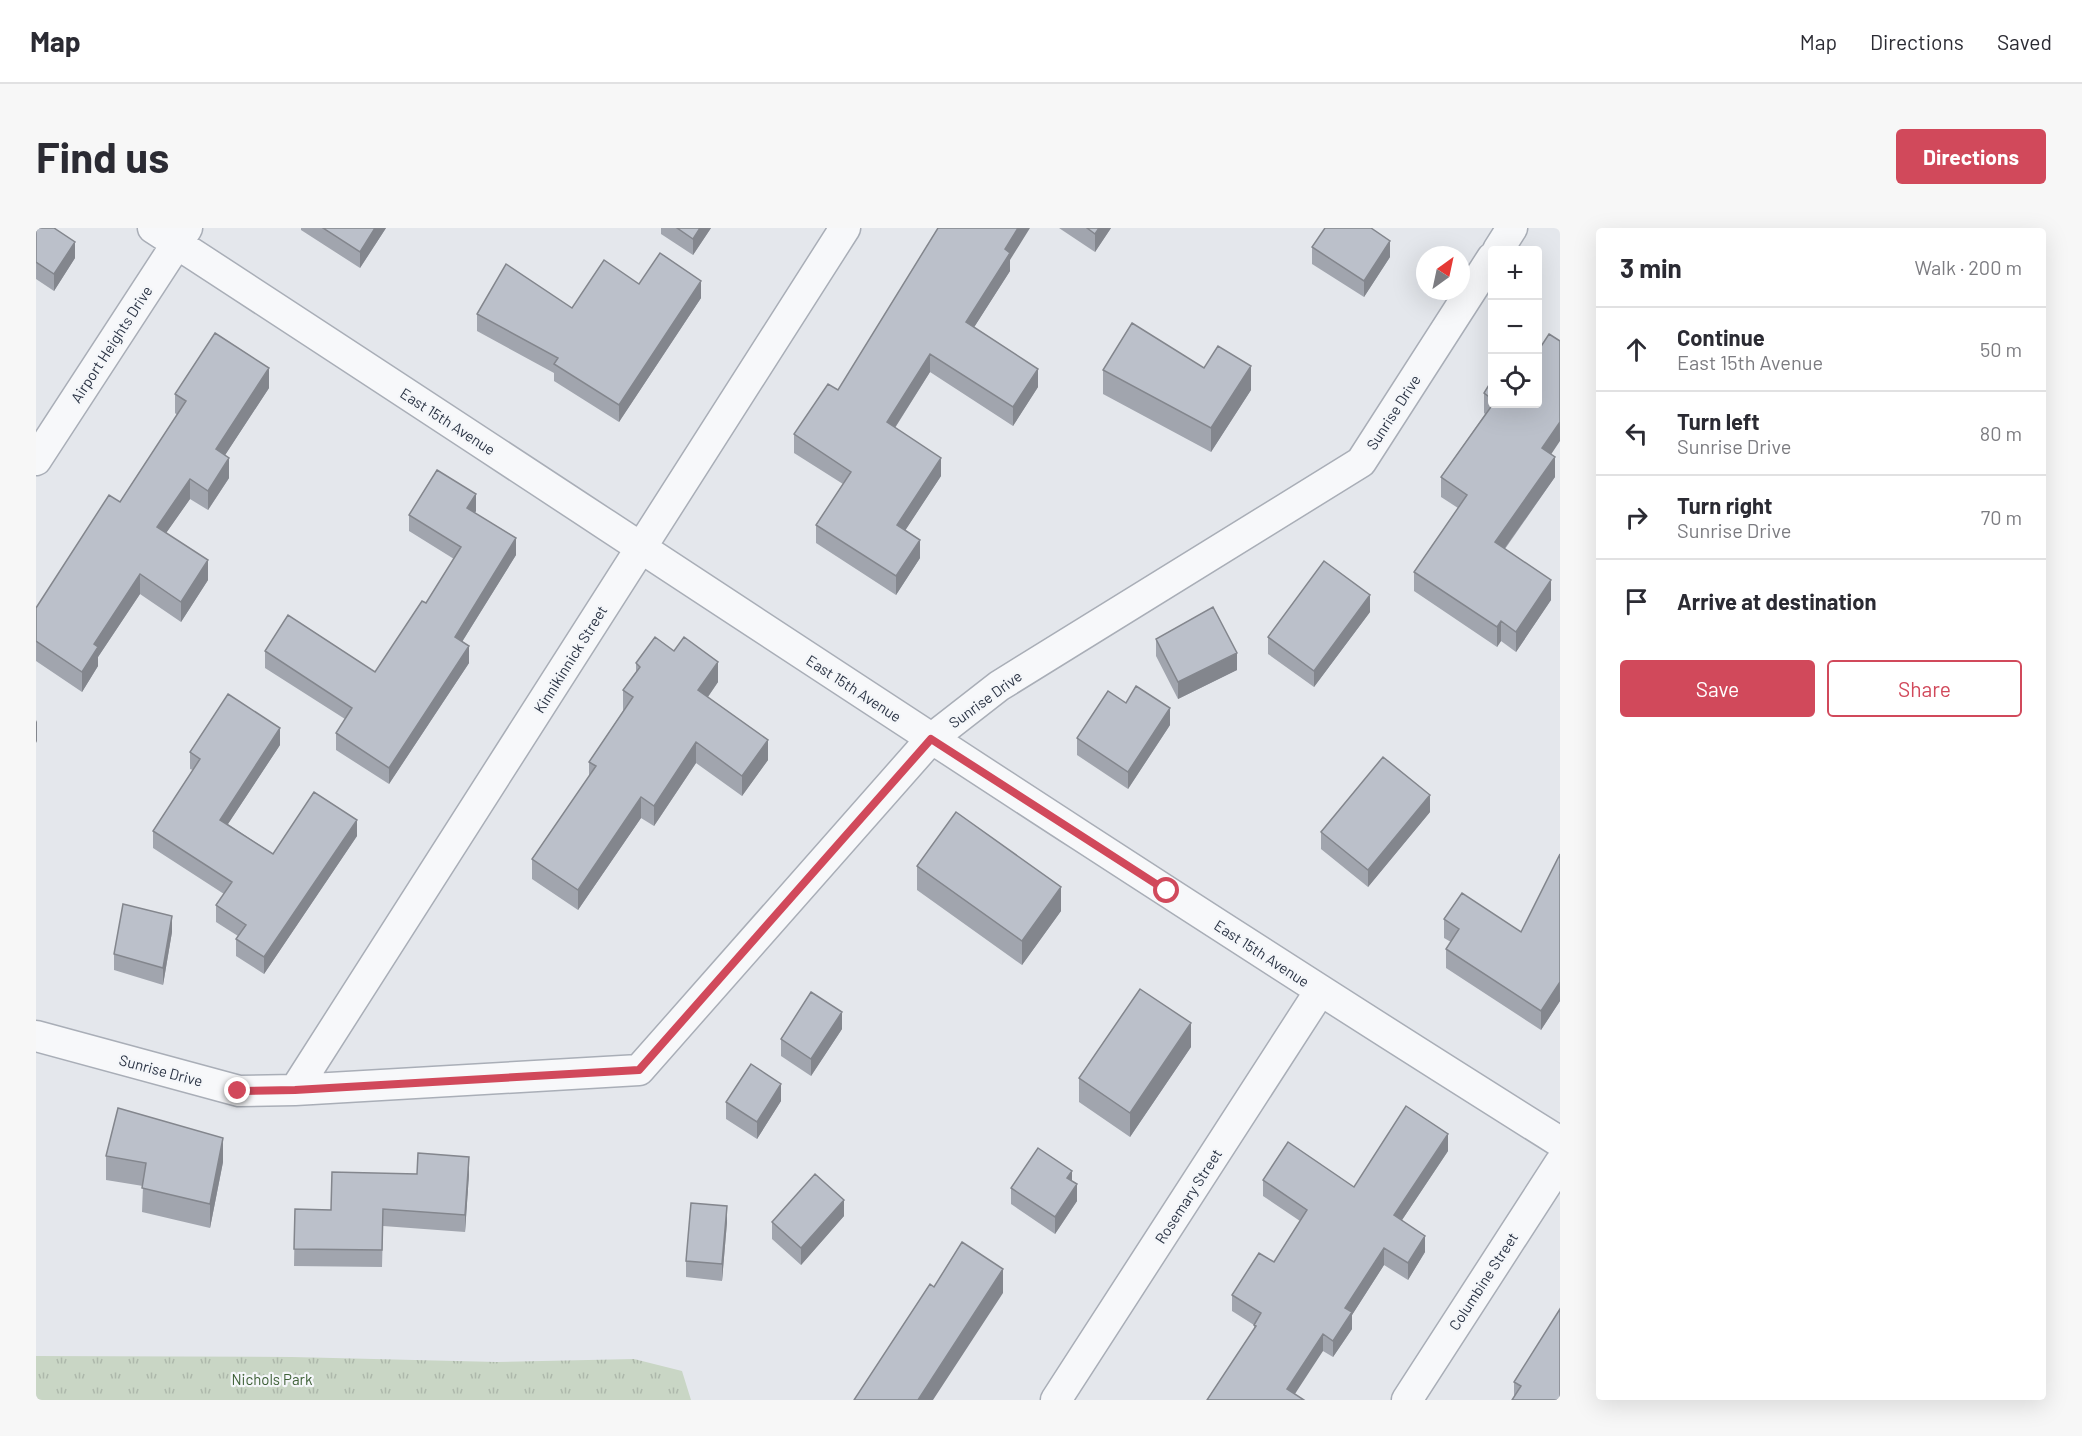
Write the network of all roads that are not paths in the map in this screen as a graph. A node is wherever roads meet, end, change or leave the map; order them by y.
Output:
1 (845, 228) edge
2 (1512, 228) edge
3 (172, 233) edge
4 (1501, 246) edge
5 (1488, 264) edge
6 (36, 460) edge
7 (640, 548) junction
8 (931, 739) junction
9 (1320, 991) junction
10 (36, 1036) edge
11 (295, 1090) junction
12 (1560, 1142) edge
13 (1560, 1163) edge
14 (1056, 1400) edge
15 (1407, 1400) edge

1 - 7 street, Kinnikinnick Street
2 - 4 street
3 - 6 street, Airport Heights Drive
3 - 7 street, East 15th Avenue
5 - 8 street, Sunrise Drive
7 - 8 street, East 15th Avenue
7 - 11 street, Kinnikinnick Street
8 - 9 street, East 15th Avenue
8 - 11 street, Sunrise Drive
9 - 12 street, East 15th Avenue
9 - 14 street, Rosemary Street
10 - 11 street, Sunrise Drive
13 - 15 street, Columbine Street

